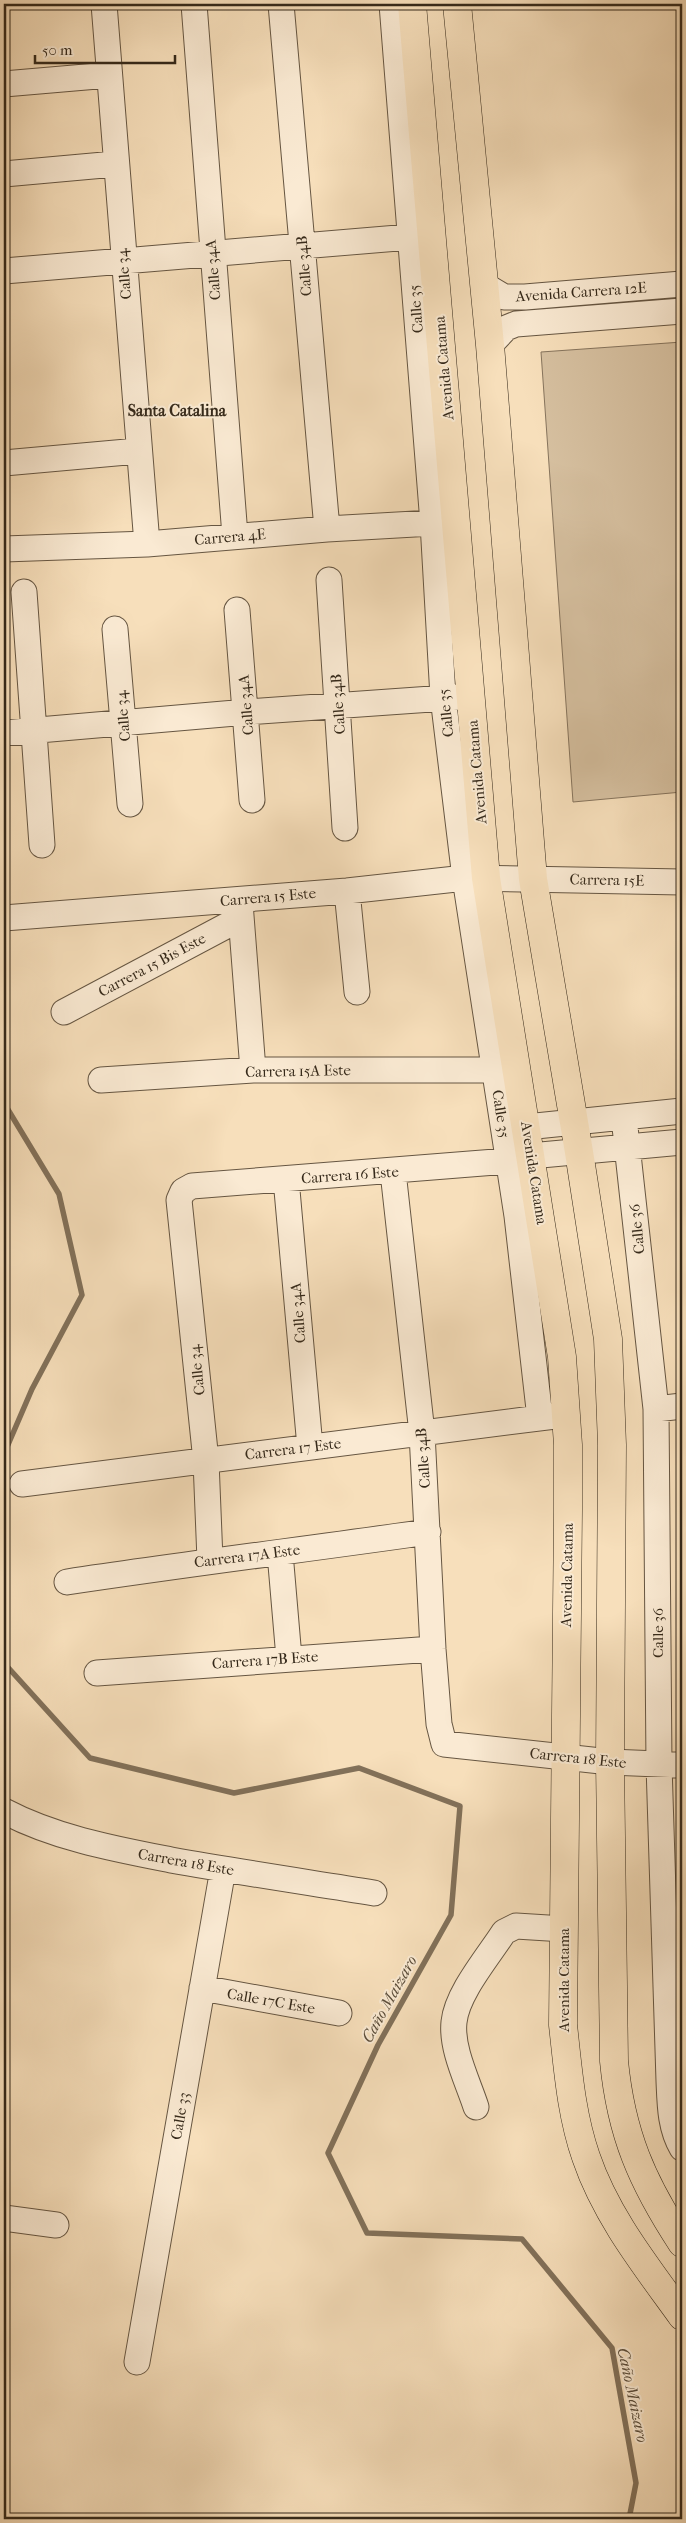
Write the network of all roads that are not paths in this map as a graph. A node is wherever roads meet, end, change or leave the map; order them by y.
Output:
1 (104, 4) edge
2 (194, 4) edge
3 (281, 4) edge
4 (392, 4) edge
5 (412, 4) edge
6 (457, 4) edge
7 (109, 75) junction
8 (4, 84) edge
9 (115, 164) junction
10 (4, 174) edge
11 (410, 237) junction
12 (303, 244) junction
13 (212, 252) junction
14 (123, 261) junction
15 (4, 271) edge
16 (682, 284) edge
17 (484, 285) junction
18 (682, 311) edge
19 (490, 345) junction
20 (138, 450) junction
21 (4, 463) edge
22 (445, 522) junction
23 (327, 529) junction
24 (235, 536) junction
25 (146, 544) junction
26 (4, 549) edge
27 (329, 580) dead end
28 (24, 592) dead end
29 (237, 610) dead end
30 (115, 628) dead end
31 (457, 697) junction
32 (338, 705) junction
33 (247, 712) junction
34 (123, 722) junction
35 (34, 731) junction
36 (4, 734) edge
37 (252, 800) dead end
38 (130, 804) dead end
39 (345, 828) dead end
40 (42, 845) dead end
41 (476, 878) junction
42 (532, 879) junction
43 (682, 882) edge
44 (347, 891) junction
45 (240, 909) junction
46 (4, 918) edge
47 (357, 992) dead end
48 (64, 1012) dead end
49 (253, 1070) junction
50 (494, 1070) junction
51 (101, 1080) dead end
52 (682, 1111) edge
53 (624, 1118) junction
54 (574, 1121) junction
55 (526, 1127) junction
56 (682, 1142) edge
57 (629, 1148) junction
58 (579, 1152) junction
59 (519, 1159) junction
60 (393, 1172) junction
61 (286, 1179) junction
62 (192, 1186) joint
63 (682, 1406) edge
64 (656, 1409) junction
65 (552, 1417) junction
66 (422, 1433) junction
67 (310, 1447) junction
68 (206, 1461) junction
69 (22, 1484) dead end
70 (428, 1532) junction
71 (280, 1553) junction
72 (210, 1560) junction
73 (66, 1582) dead end
74 (433, 1650) junction
75 (289, 1658) junction
76 (97, 1673) dead end
77 (444, 1744) joint
78 (565, 1756) junction
79 (610, 1762) junction
80 (671, 1765) edge
81 (4, 1811) edge
82 (672, 1834) edge
83 (673, 1866) edge
84 (223, 1869) junction
85 (374, 1893) dead end
86 (564, 1929) junction
87 (674, 1975) edge
88 (202, 1988) junction
89 (339, 2013) dead end
90 (676, 2080) edge
91 (476, 2107) dead end
92 (682, 2148) edge
93 (4, 2218) edge
94 (56, 2225) dead end
95 (682, 2243) edge
96 (678, 2303) edge
97 (137, 2362) dead end

1 - 7 street, Calle 34
2 - 13 street, Calle 34A
3 - 12 street, Calle 34B
4 - 11 street, Calle 35
5 - 22 main road, Avenida Catama
6 - 17 main road
7 - 8 street
7 - 9 street, Calle 34
9 - 10 street
9 - 14 street, Calle 34
11 - 12 street
11 - 22 street, Calle 35
12 - 13 street
12 - 23 street, Calle 34B
13 - 14 street
13 - 24 street, Calle 34A
14 - 15 street
14 - 20 street, Calle 34
16 - 17 street, Avenida Carrera 12E
17 - 19 main road
18 - 19 street, Avenida Carrera 12E
19 - 42 main road
20 - 21 street
20 - 25 street, Calle 34
22 - 23 street, Carrera 4E
22 - 31 main road, Avenida Catama
23 - 24 street, Carrera 4E
24 - 25 street, Carrera 4E
25 - 26 street, Carrera 4E
27 - 32 street, Calle 34B
28 - 35 street
29 - 33 street, Calle 34A
30 - 34 street, Calle 34
31 - 32 street
31 - 41 main road, Avenida Catama
32 - 33 street
32 - 39 street, Calle 34B
33 - 34 street
33 - 37 street, Calle 34A
34 - 35 street
34 - 38 street, Calle 34
35 - 36 street
35 - 40 street
41 - 42 street, Carrera 15 Este
41 - 44 street, Carrera 15 Este
41 - 50 street, Calle 35
41 - 55 main road, Avenida Catama
42 - 43 street, Carrera 15E
42 - 54 main road
44 - 45 street, Carrera 15 Este
44 - 47 street
45 - 46 street, Carrera 15 Este
45 - 48 street, Carrera 15 Bis Este
45 - 49 street
49 - 50 street, Carrera 15A Este
49 - 51 street, Carrera 15A Este
50 - 59 street, Calle 35
52 - 53 street
53 - 54 street
53 - 57 street, Calle 36
54 - 55 street
54 - 58 main road
55 - 59 main road, Avenida Catama
56 - 57 street, Carrera 16 Este
57 - 58 street, Carrera 16 Este
57 - 64 street, Calle 36
58 - 59 street, Carrera 16 Este
58 - 79 main road
59 - 60 street, Carrera 16 Este
59 - 65 main road, Avenida Catama
60 - 61 street, Carrera 16 Este
60 - 66 street, Calle 34B
61 - 62 street, Carrera 16 Este
61 - 67 street, Calle 34A
62 - 68 street, Calle 34
63 - 64 street
64 - 80 street, Calle 36
65 - 66 street, Carrera 17 Este
65 - 78 main road, Avenida Catama
66 - 67 street, Carrera 17 Este
66 - 70 street, Calle 34B
67 - 68 street, Carrera 17 Este
68 - 69 street, Carrera 17 Este
68 - 72 street, Calle 34
70 - 71 street, Carrera 17A Este
70 - 74 street, Calle 34B
71 - 72 street, Carrera 17A Este
71 - 75 street
72 - 73 street, Carrera 17A Este
74 - 75 street, Carrera 17B Este
74 - 77 street, Calle 34B
75 - 76 street, Carrera 17B Este
77 - 78 street, Carrera 18 Este
78 - 79 street, Carrera 18 Este
78 - 86 main road, Avenida Catama
79 - 80 street, Carrera 18 Este
79 - 95 main road
80 - 82 street, Calle 36
81 - 84 street, Carrera 18 Este
82 - 83 street, Calle 36
83 - 87 street, Calle 36
84 - 85 street, Carrera 18 Este
84 - 88 street, Calle 33
86 - 91 street
86 - 96 main road, Avenida Catama
87 - 90 street, Calle 36
88 - 89 street, Calle 17C Este
88 - 97 street, Calle 33
90 - 92 street, Calle 36
93 - 94 street

